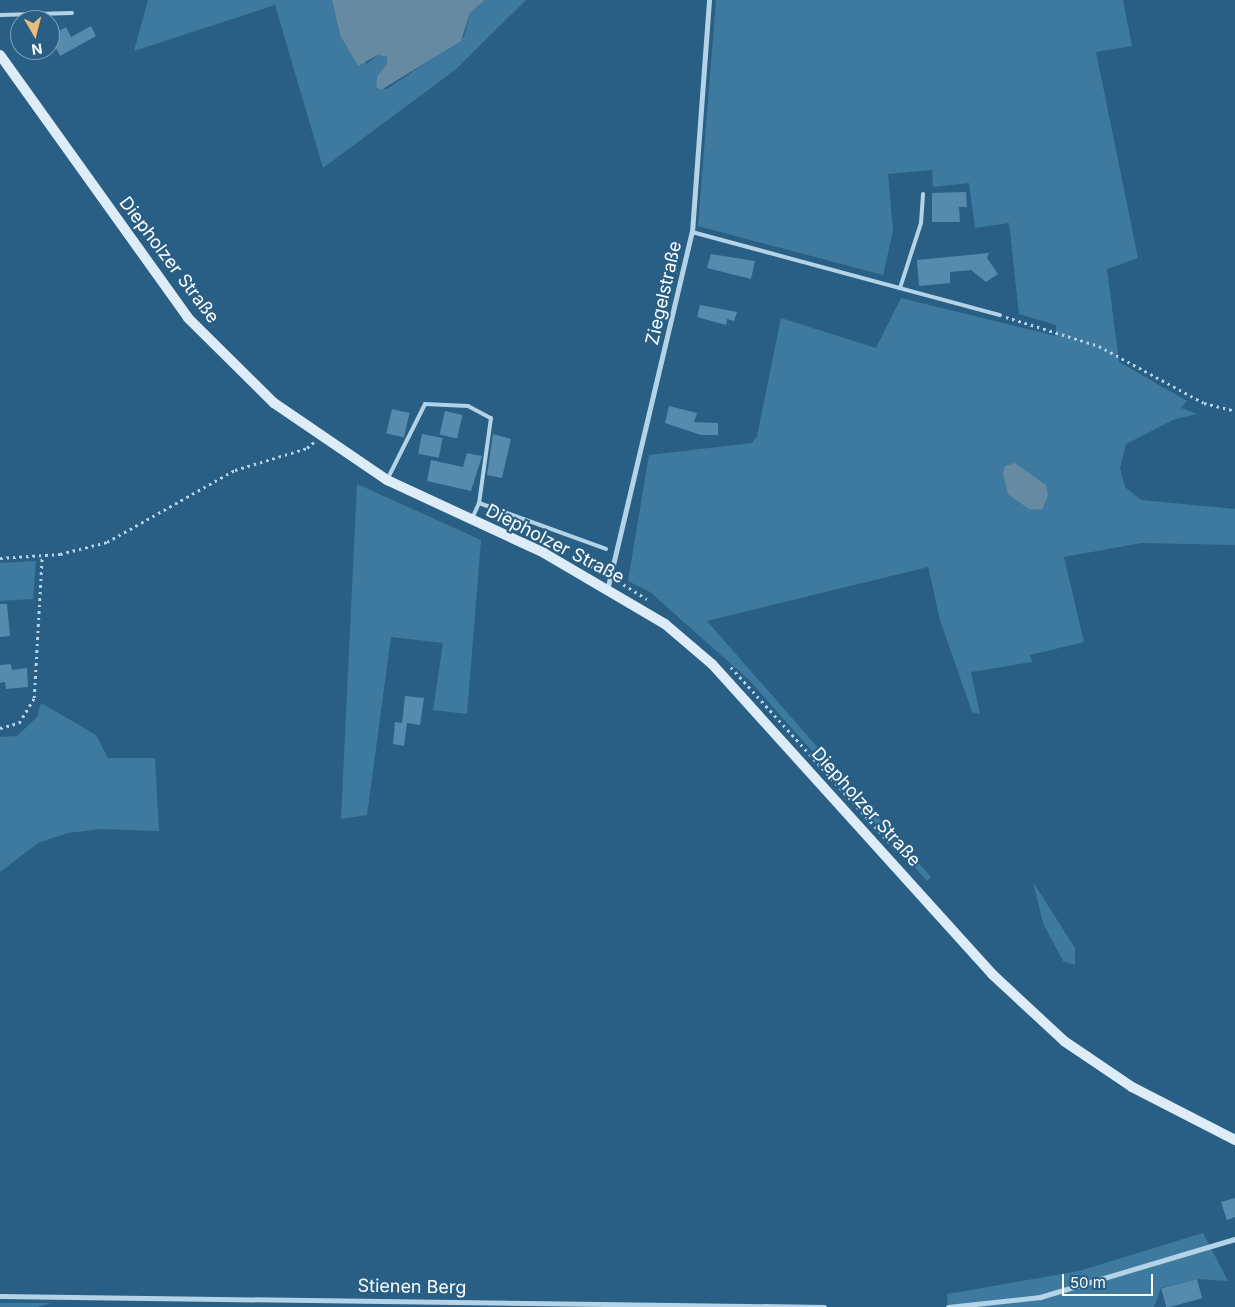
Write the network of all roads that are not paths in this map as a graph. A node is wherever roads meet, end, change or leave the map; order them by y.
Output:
1 (709, 0) edge
2 (72, 13) dead end
3 (0, 15) edge
4 (0, 55) edge
5 (923, 194) dead end
6 (692, 232) junction
7 (900, 288) junction
8 (1000, 315) road end
9 (387, 480) junction
10 (479, 503) junction
11 (472, 520) junction
12 (606, 549) dead end
13 (610, 582) junction
14 (1235, 1140) edge
15 (1235, 1239) edge
16 (0, 1296) edge
17 (824, 1307) edge
18 (948, 1307) edge

1 - 6 street, Ziegelstraße
2 - 3 lane
4 - 9 main road, Diepholzer Straße
5 - 7 lane
6 - 7 lane
6 - 13 street, Ziegelstraße
7 - 8 lane
9 - 10 lane
9 - 11 main road, Diepholzer Straße
10 - 11 lane
10 - 12 lane
11 - 13 main road, Diepholzer Straße
13 - 14 main road, Diepholzer Straße
15 - 18 street
16 - 17 street, Stienen Berg

